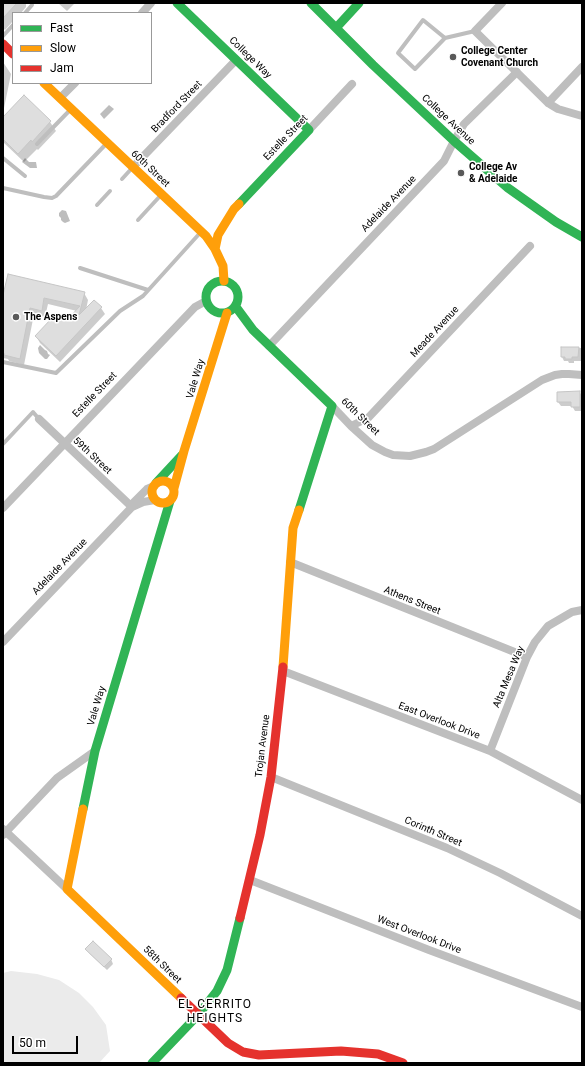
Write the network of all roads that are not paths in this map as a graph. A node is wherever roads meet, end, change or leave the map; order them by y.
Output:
1 (151, 3) edge
2 (177, 3) edge
3 (312, 3) edge
4 (359, 3) edge
5 (502, 3) edge
6 (32, 5) dead end
7 (26, 12) edge
8 (143, 12) edge
9 (12, 26) edge
10 (336, 28) junction
11 (475, 31) junction
12 (3, 36) edge
13 (445, 38) junction
14 (3, 44) edge
15 (12, 53) edge
16 (236, 60) junction
17 (582, 67) edge
18 (517, 72) junction
19 (45, 84) edge
20 (74, 84) edge
21 (352, 84) dead end
22 (60, 98) junction
23 (548, 103) junction
24 (71, 108) junction
25 (582, 116) edge
26 (309, 130) junction
27 (454, 141) junction
28 (107, 143) junction
29 (37, 144) dead end
30 (3, 158) edge
31 (133, 167) junction
32 (26, 176) dead end
33 (122, 179) dead end
34 (3, 188) edge
35 (110, 190) dead end
36 (162, 194) junction
37 (97, 205) dead end
38 (138, 220) dead end
39 (201, 232) junction
40 (582, 237) edge
41 (530, 246) dead end
42 (215, 249) junction
43 (80, 268) dead end
44 (224, 281) junction
45 (148, 290) junction
46 (206, 301) junction
47 (236, 307) junction
48 (228, 313) junction
49 (269, 346) junction
50 (3, 362) edge
51 (582, 375) edge
52 (332, 406) junction
53 (39, 419) joint
54 (351, 426) junction
55 (3, 444) edge
56 (65, 444) junction
57 (184, 451) junction
58 (155, 484) junction
59 (174, 488) junction
60 (155, 500) junction
61 (170, 501) junction
62 (132, 507) junction
63 (3, 508) edge
64 (160, 533) junction
65 (290, 562) junction
66 (582, 610) edge
67 (3, 642) edge
68 (527, 657) junction
69 (283, 671) junction
70 (95, 751) junction
71 (490, 751) junction
72 (271, 777) junction
73 (582, 800) edge
74 (4, 832) edge
75 (250, 880) junction
76 (67, 890) junction
77 (582, 916) edge
78 (582, 1007) edge
79 (198, 1015) junction
80 (258, 1059) edge
81 (152, 1063) edge
82 (403, 1063) edge

1 - 8 street
2 - 16 street, College Way
3 - 10 street, College Avenue
4 - 10 street
5 - 11 street
6 - 7 lane
9 - 12 lane
10 - 27 street, College Avenue
11 - 13 lane
11 - 18 street
13 - 13 lane
14 - 15 street
16 - 26 street, College Way
16 - 31 street, Bradford Street
17 - 23 street
18 - 23 street
18 - 27 street, Adelaide Avenue
19 - 22 street, 60th Street
20 - 22 street
21 - 26 street, Estelle Street
22 - 24 street, 60th Street
23 - 25 street
24 - 28 street, 60th Street
24 - 29 lane
26 - 42 street, Estelle Street
27 - 40 street, College Avenue
27 - 49 street, Adelaide Avenue
28 - 31 street, 60th Street
28 - 34 lane
30 - 32 lane
31 - 33 lane
31 - 36 street, 60th Street
35 - 37 lane
36 - 38 lane
36 - 39 street, 60th Street
39 - 42 street, 60th Street
39 - 45 lane
41 - 54 street, Meade Avenue
42 - 44 street, 60th Street
43 - 45 lane
44 - 46 street
44 - 47 street
45 - 50 lane
46 - 48 street
46 - 56 street, Estelle Street
47 - 48 street
47 - 49 street, 60th Street
48 - 57 street, Vale Way
49 - 52 street, 60th Street
51 - 54 street, 60th Street
52 - 54 street, 60th Street
52 - 65 street, Trojan Avenue
53 - 55 lane
53 - 56 street, 59th Street
56 - 62 street, 59th Street
56 - 63 street, Estelle Street
57 - 58 street, Vale Way
57 - 59 street, Vale Way
58 - 59 street
58 - 60 street, Vale Way
58 - 62 street, Adelaide Avenue
59 - 61 street, Vale Way
60 - 61 street
60 - 62 street, Adelaide Avenue
60 - 64 street, Vale Way
61 - 64 street, Vale Way
62 - 67 street, Adelaide Avenue
64 - 70 street, Vale Way
65 - 68 street, Athens Street
65 - 69 street, Trojan Avenue
66 - 68 street, Alta Mesa Way
68 - 71 street, Alta Mesa Way
69 - 71 street, East Overlook Drive
69 - 72 street, Trojan Avenue
70 - 74 street
70 - 76 street, Vale Way
71 - 73 street, East Overlook Drive
72 - 75 street, Trojan Avenue
72 - 77 street, Corinth Street
74 - 76 street, 58th Street
75 - 78 street, West Overlook Drive
75 - 79 street, Trojan Avenue
76 - 79 street, 58th Street
79 - 80 street, 58th Street
79 - 81 street, Trojan Avenue
80 - 82 street, 58th Street

